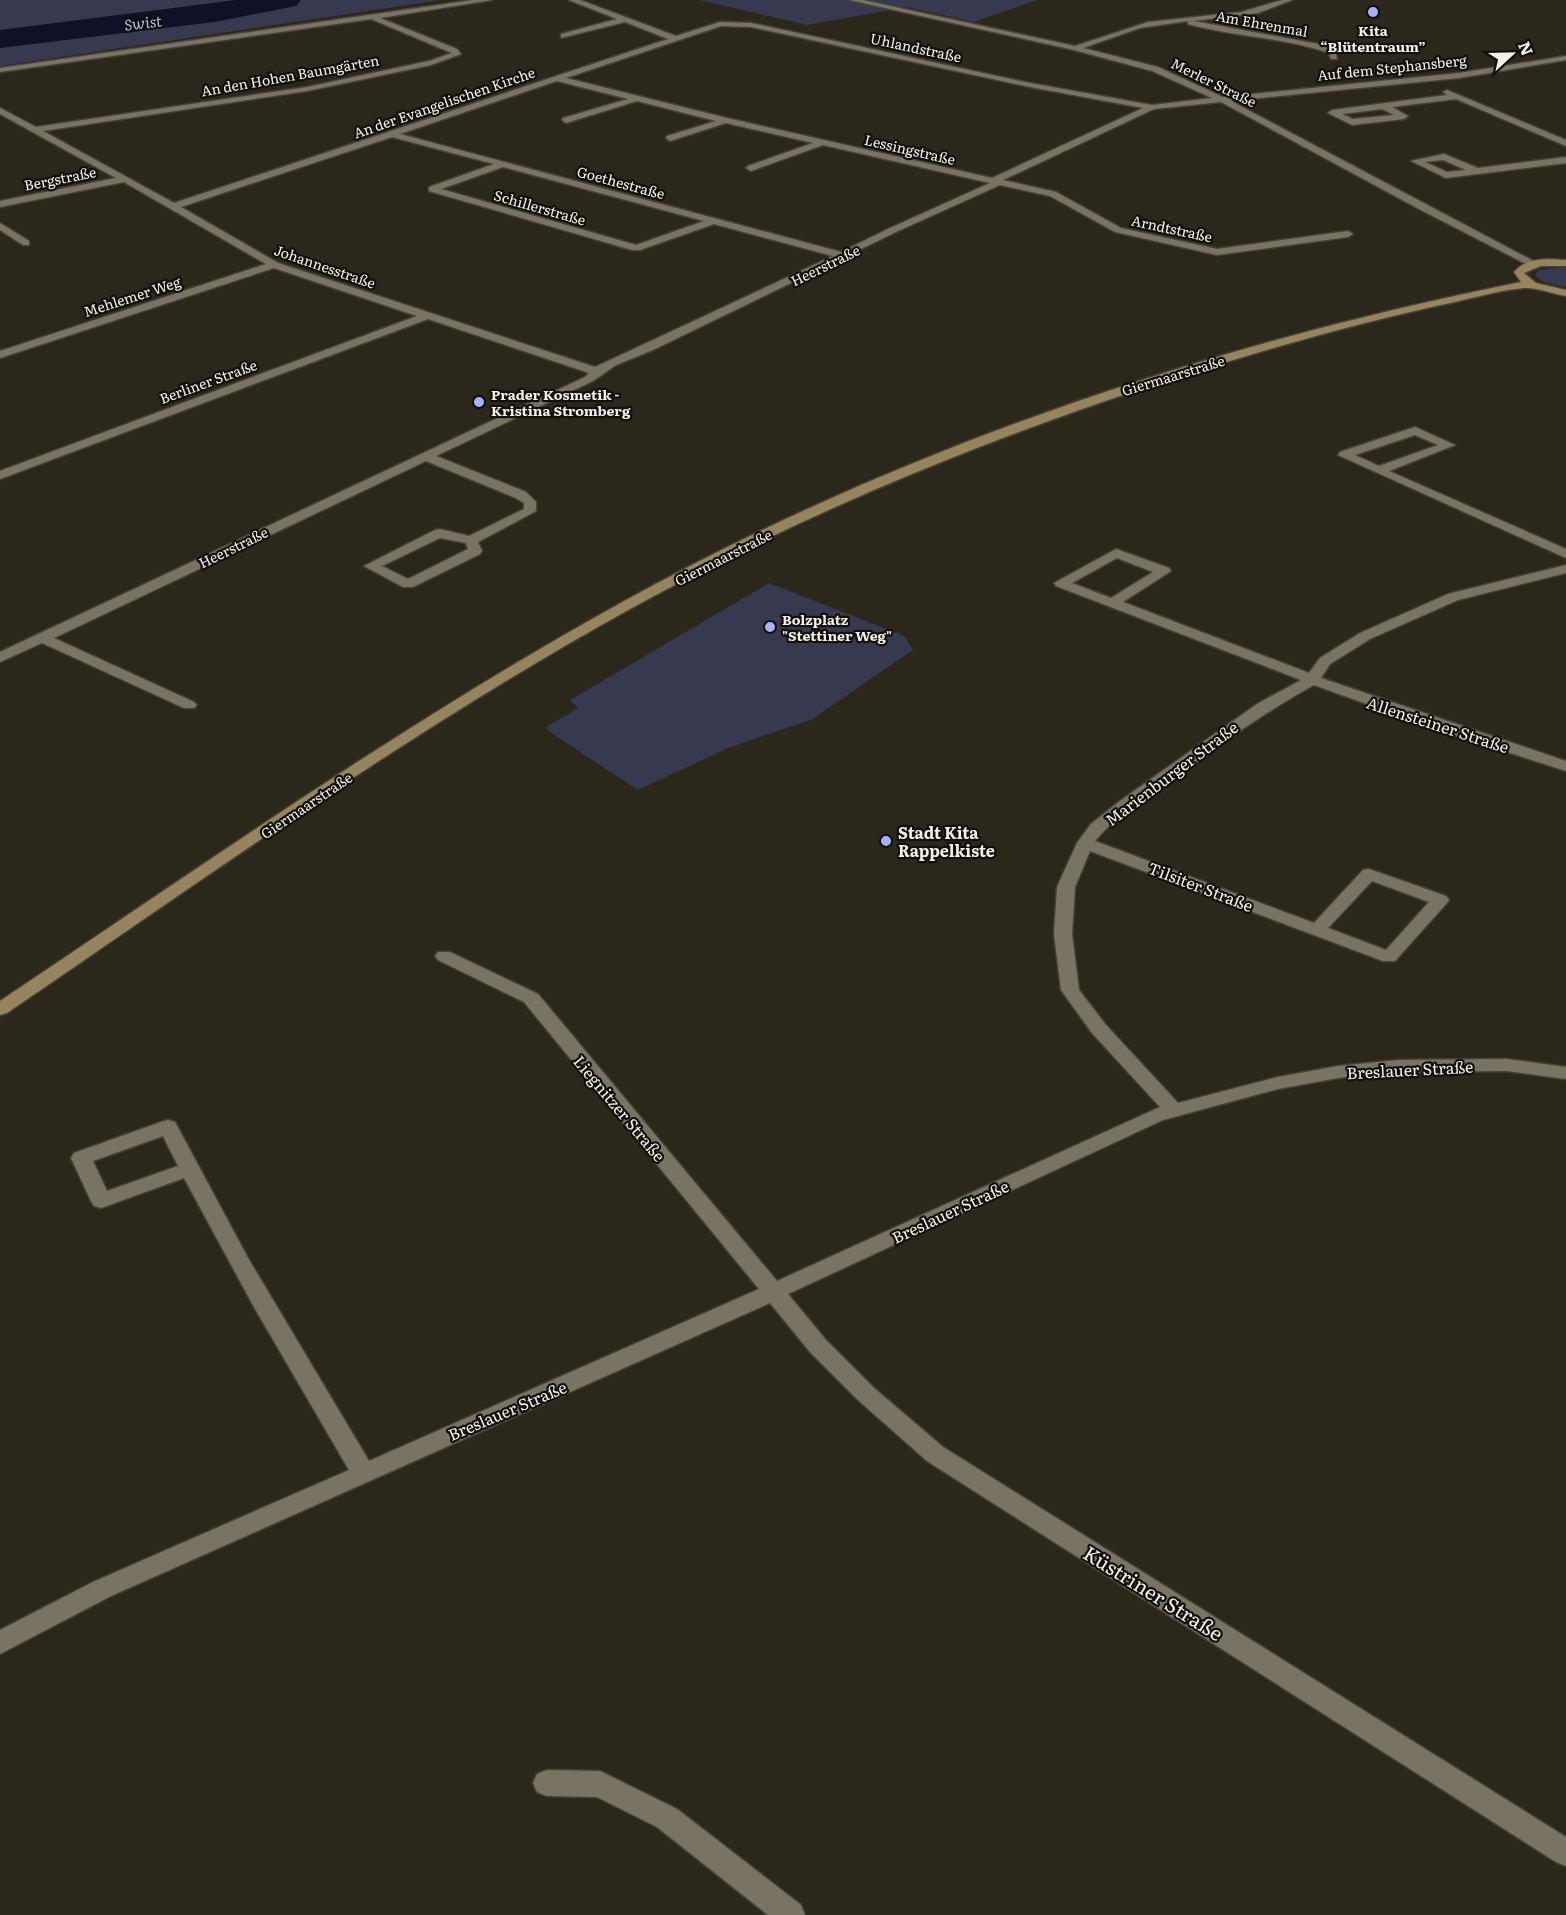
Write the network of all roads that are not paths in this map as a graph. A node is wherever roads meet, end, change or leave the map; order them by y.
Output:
1 (488, 0) edge
2 (573, 0) edge
3 (853, 0) edge
4 (1288, 0) edge
5 (372, 17) junction
6 (1184, 19) junction
7 (627, 20) junction
8 (564, 36) dead end
9 (676, 39) junction
10 (1075, 48) junction
11 (1334, 57) dead end
12 (1566, 58) edge
13 (0, 69) edge
14 (555, 78) junction
15 (1421, 80) junction
16 (1458, 96) junction
17 (637, 98) junction
18 (1221, 99) junction
19 (1383, 106) junction
20 (1152, 107) junction
21 (0, 111) edge
22 (566, 120) dead end
23 (727, 121) junction
24 (33, 130) junction
25 (393, 134) junction
26 (670, 138) dead end
27 (1566, 142) edge
28 (821, 143) junction
29 (1566, 160) edge
30 (504, 164) junction
31 (752, 168) dead end
32 (1476, 171) junction
33 (125, 179) junction
34 (997, 182) junction
35 (0, 204) edge
36 (172, 207) junction
37 (714, 221) junction
38 (0, 226) edge
39 (1348, 234) dead end
40 (26, 243) dead end
41 (843, 256) junction
42 (1566, 263) edge
43 (1534, 264) junction
44 (274, 265) junction
45 (1529, 284) junction
46 (1566, 293) edge
47 (427, 316) junction
48 (0, 355) edge
49 (595, 371) junction
50 (425, 456) junction
51 (1379, 470) junction
52 (0, 475) edge
53 (471, 540) junction
54 (1566, 554) edge
55 (1566, 569) edge
56 (1112, 603) junction
57 (42, 638) junction
58 (0, 658) edge
59 (1312, 680) junction
60 (189, 705) dead end
61 (1566, 766) edge
62 (1085, 843) junction
63 (1317, 930) junction
64 (444, 956) dead end
65 (0, 1009) edge
66 (1566, 1073) edge
67 (1174, 1111) junction
68 (189, 1169) junction
69 (774, 1292) junction
70 (363, 1472) junction
71 (0, 1643) edge
72 (547, 1783) dead end
73 (1566, 1853) edge
74 (790, 1915) edge

1 - 5 street
2 - 7 street
3 - 10 street, Merler Straße
4 - 6 street, Am Ehrenmal
5 - 13 street
5 - 24 street, An den Hohen Baumgärten
6 - 10 street, Am Ehrenmal
6 - 11 street, Am Ehrenmal
7 - 8 street
7 - 9 street
9 - 14 street, An der Evangelischen Kirche
9 - 20 street, Uhlandstraße
10 - 18 street, Merler Straße
12 - 15 street, Auf dem Stephansberg
14 - 17 street, Lessingstraße
14 - 25 street, An der Evangelischen Kirche
15 - 16 street
15 - 18 street, Auf dem Stephansberg
16 - 19 street
16 - 27 street
17 - 22 street
17 - 23 street, Lessingstraße
18 - 20 street, Heerstraße
18 - 43 street, Merler Straße
19 - 19 street
20 - 34 street, Heerstraße
21 - 24 street, Johannesstraße
23 - 26 street, Lessingstraße
23 - 28 street, Lessingstraße
24 - 33 street, Johannesstraße
25 - 30 street, Goethestraße
25 - 36 street, An der Evangelischen Kirche
28 - 31 street
28 - 34 street, Lessingstraße
29 - 32 street
30 - 37 street, Goethestraße
30 - 37 street, Schillerstraße
32 - 32 street
33 - 35 street, Bergstraße
33 - 36 street, Johannesstraße
34 - 39 street, Arndtstraße
34 - 41 street, Heerstraße
36 - 44 street, Johannesstraße
37 - 41 street, Goethestraße
38 - 40 street
41 - 49 street, Heerstraße
42 - 43 main road
43 - 45 main road
44 - 47 street, Johannesstraße
44 - 48 street, Mehlemer Weg
45 - 46 main road, Giermaarstraße
45 - 65 main road, Giermaarstraße
47 - 49 street, Johannesstraße
47 - 52 street, Berliner Straße
49 - 50 street, Heerstraße
50 - 53 street
50 - 57 street, Heerstraße
51 - 51 street
51 - 54 street
53 - 53 street
55 - 59 street, Marienburger Straße
56 - 56 street
56 - 59 street
57 - 58 street, Heerstraße
57 - 60 street
59 - 61 street, Allensteiner Straße
59 - 62 street, Marienburger Straße
62 - 63 street, Tilsiter Straße
62 - 67 street, Marienburger Straße
63 - 63 street, Tilsiter Straße
64 - 69 street, Liegnitzer Straße
66 - 67 street, Breslauer Straße
67 - 69 street, Breslauer Straße
68 - 68 street
68 - 70 street
69 - 70 street, Breslauer Straße
69 - 73 street, Küstriner Straße
70 - 71 street, Breslauer Straße
72 - 74 street

